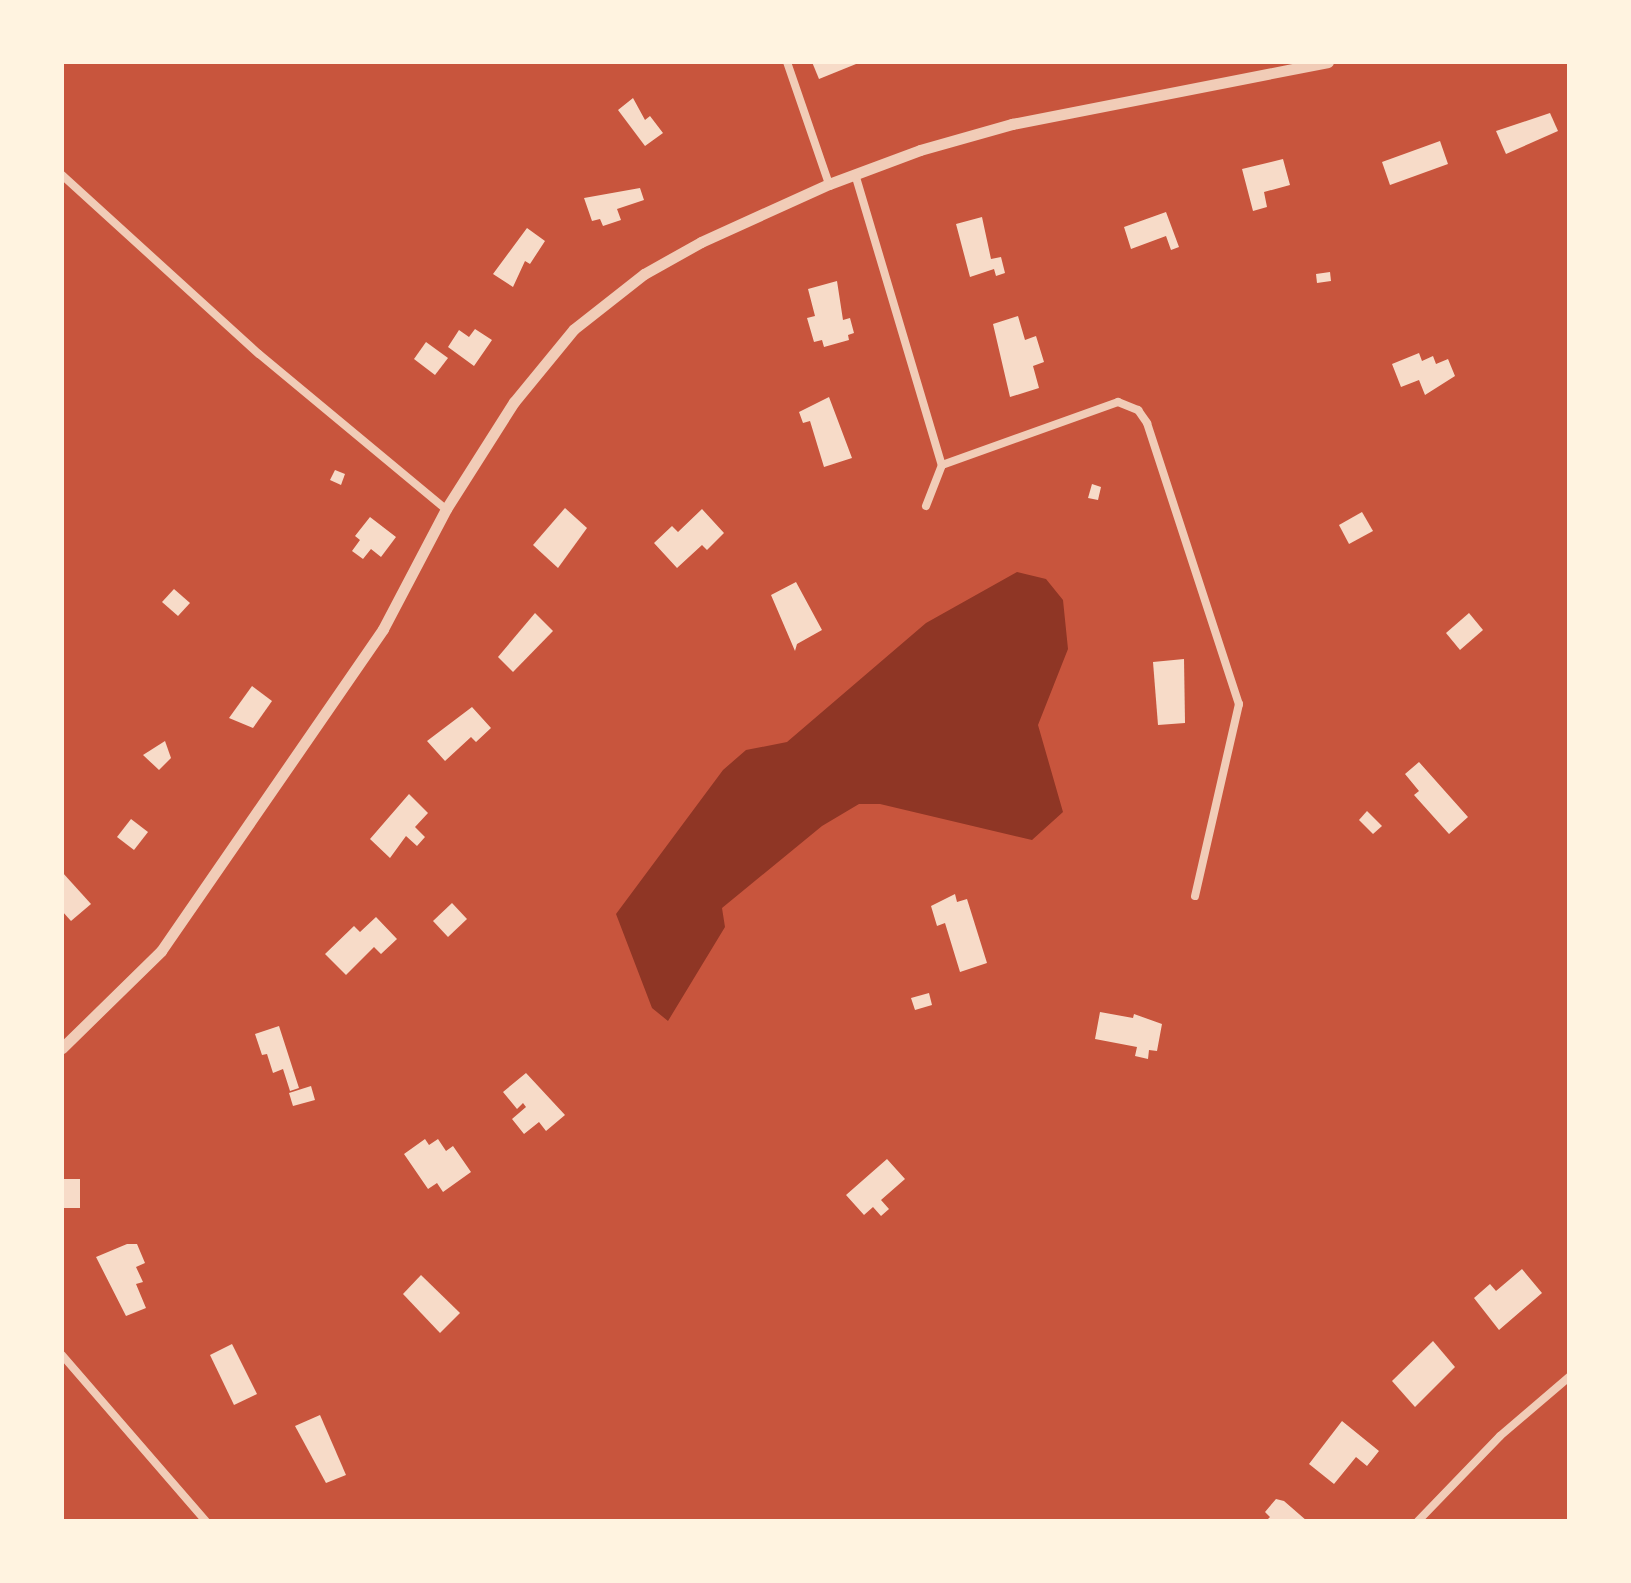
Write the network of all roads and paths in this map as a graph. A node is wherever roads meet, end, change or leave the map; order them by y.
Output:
1 (787, 62) edge
2 (1328, 62) edge
3 (855, 174) junction
4 (62, 175) edge
5 (829, 184) junction
6 (942, 465) junction
7 (926, 506) dead end
8 (446, 509) junction
9 (1195, 896) dead end
10 (62, 1048) edge
11 (62, 1355) edge
12 (1569, 1377) edge
13 (206, 1521) edge
14 (1418, 1521) edge

1 - 5 street
2 - 3 street
3 - 5 street
3 - 6 street
4 - 8 street
5 - 8 street
6 - 7 street
6 - 9 street
8 - 10 street
11 - 13 street
12 - 14 street

